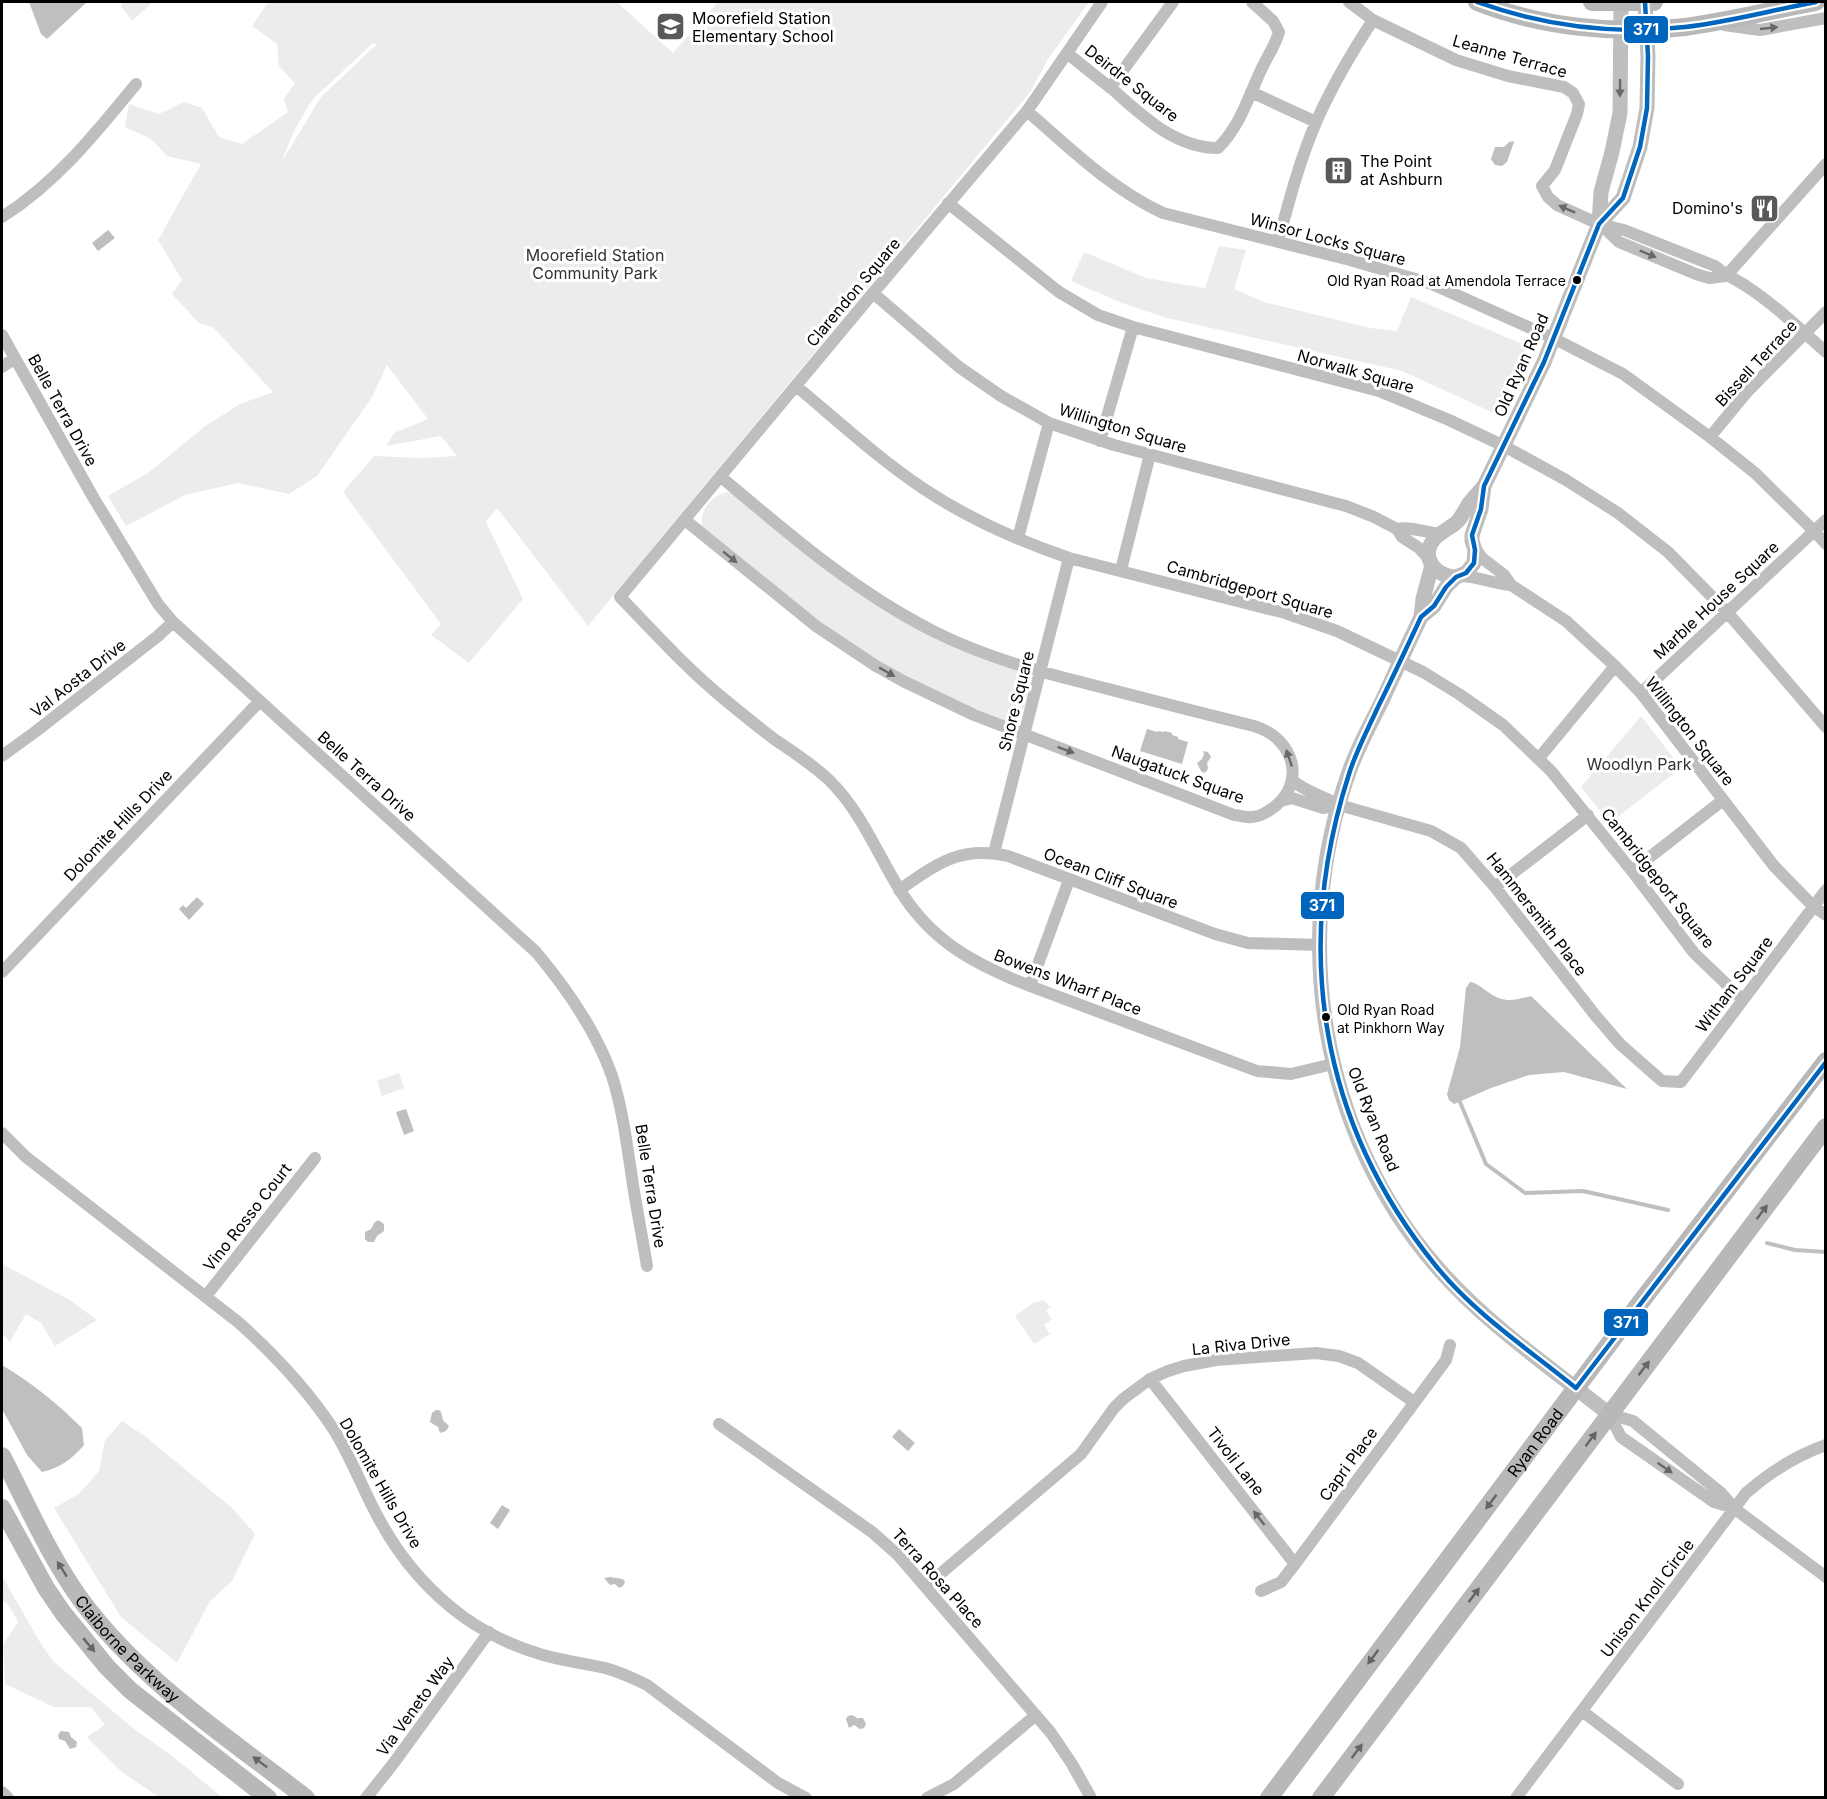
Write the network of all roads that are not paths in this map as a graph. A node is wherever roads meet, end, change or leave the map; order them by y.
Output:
1 (1102, 2) edge
2 (1173, 2) edge
3 (1252, 2) edge
4 (1349, 2) edge
5 (1477, 2) edge
6 (1592, 2) edge
7 (1621, 2) edge
8 (1645, 2) edge
9 (1654, 2) edge
10 (1816, 2) edge
11 (1826, 18) edge
12 (1373, 20) junction
13 (1711, 23) junction
14 (1621, 29) junction
15 (1647, 29) junction
16 (1067, 53) junction
17 (136, 84) dead end
18 (1110, 88) junction
19 (1251, 93) junction
20 (1027, 111) junction
21 (1316, 122) junction
22 (1826, 164) edge
23 (948, 203) junction
24 (2, 217) edge
25 (1599, 224) junction
26 (1278, 242) junction
27 (1726, 276) junction
28 (873, 293) junction
29 (1826, 312) edge
30 (1133, 327) junction
31 (2, 334) edge
32 (1805, 334) junction
33 (1553, 338) junction
34 (1826, 352) edge
35 (15, 358) junction
36 (2, 367) edge
37 (796, 386) junction
38 (1049, 423) junction
39 (1710, 437) junction
40 (1100, 441) junction
41 (1504, 446) junction
42 (1150, 454) junction
43 (721, 477) junction
44 (1484, 486) junction
45 (685, 520) junction
46 (1826, 520) edge
47 (1397, 529) junction
48 (1814, 531) junction
49 (1444, 533) junction
50 (1018, 538) junction
51 (1826, 544) edge
52 (1474, 547) junction
53 (1069, 558) junction
54 (1431, 562) junction
55 (1120, 570) junction
56 (1458, 577) junction
57 (1511, 585) junction
58 (620, 597) joint
59 (1727, 612) junction
60 (1422, 616) junction
61 (173, 622) junction
62 (1400, 661) junction
63 (1615, 666) junction
64 (1040, 673) junction
65 (1641, 693) junction
66 (259, 702) junction
67 (1826, 727) edge
68 (1024, 734) junction
69 (2, 756) edge
70 (1539, 758) junction
71 (1292, 780) junction
72 (1723, 800) junction
73 (1281, 801) junction
74 (1339, 805) junction
75 (1588, 815) junction
76 (994, 853) junction
77 (1632, 871) junction
78 (1070, 880) junction
79 (1495, 887) junction
80 (899, 890) junction
81 (1826, 890) edge
82 (1813, 906) junction
83 (1826, 915) edge
84 (1320, 945) junction
85 (2, 972) edge
86 (1030, 986) junction
87 (1742, 999) junction
88 (1826, 1061) edge
89 (1333, 1064) junction
90 (1681, 1082) joint
91 (1826, 1127) edge
92 (2, 1133) edge
93 (315, 1158) dead end
94 (647, 1266) dead end
95 (206, 1296) junction
96 (1450, 1345) dead end
97 (1150, 1379) junction
98 (1576, 1388) junction
99 (1414, 1402) junction
100 (1609, 1414) junction
101 (719, 1424) dead end
102 (1826, 1445) edge
103 (2, 1456) edge
104 (2, 1508) edge
105 (1735, 1509) junction
106 (1295, 1564) junction
107 (1826, 1577) edge
108 (926, 1586) junction
109 (1261, 1591) dead end
110 (489, 1632) junction
111 (1582, 1711) junction
112 (1036, 1715) junction
113 (1678, 1785) dead end
114 (2, 1792) edge
115 (8, 1797) edge
116 (268, 1797) edge
117 (306, 1797) edge
118 (366, 1797) edge
119 (806, 1797) edge
120 (927, 1797) edge
121 (1091, 1797) edge
122 (1269, 1797) edge
123 (1322, 1797) edge
124 (1516, 1797) edge

1 - 16 street, Clarendon Square
2 - 18 street
3 - 19 street, Deirdre Square
4 - 12 street, Leanne Terrace
5 - 14 main road
6 - 7 main road
7 - 8 main road
7 - 14 street, Old Ryan Road
8 - 9 main road
8 - 15 street, Old Ryan Road
10 - 13 main road
13 -> 11 street
12 - 21 street
25 -> 12 street, Leanne Terrace
13 - 15 main road
14 - 15 main road
14 -> 25 street, Old Ryan Road
15 - 25 street, Old Ryan Road
16 - 18 street, Deirdre Square
16 - 20 street, Clarendon Square
17 - 24 street
18 - 19 street, Deirdre Square
19 - 21 street
20 - 23 street, Clarendon Square
20 - 26 street, Winsor Locks Square
21 - 26 street
22 - 27 street
23 - 28 street, Clarendon Square
23 - 30 street, Norwalk Square
25 - 27 street, Leanne Terrace
25 - 33 street, Old Ryan Road
26 - 33 street, Winsor Locks Square
27 - 32 street
28 - 37 street, Clarendon Square
28 - 38 street, Willington Square
29 - 32 street, Bissell Terrace
30 - 40 street
30 - 41 street, Norwalk Square
31 - 35 street, Belle Terra Drive
32 - 34 street
32 - 39 street, Bissell Terrace
33 - 39 street, Winsor Locks Square
33 - 41 street, Old Ryan Road
35 - 36 street
35 - 61 street, Belle Terra Drive
37 - 43 street, Clarendon Square
37 - 50 street, Cambridgeport Square
38 - 40 street, Willington Square
38 - 50 street
39 - 48 street, Winsor Locks Square
40 - 42 street, Willington Square
41 - 44 street, Old Ryan Road
41 - 59 street, Norwalk Square
42 - 47 street, Willington Square
42 - 55 street
43 - 45 street, Clarendon Square
43 - 64 street
44 - 49 street, Old Ryan Road
44 - 52 street, Old Ryan Road
45 - 58 street, Clarendon Square
45 -> 68 street, Naugatuck Square
46 - 48 street, Marble House Square
47 - 49 street, Willington Square
47 - 54 street, Willington Square
48 - 51 street, Winsor Locks Square
48 - 59 street, Marble House Square
49 - 52 street
49 - 54 street, Old Ryan Road
50 - 53 street, Cambridgeport Square
52 - 56 street, Old Ryan Road
52 - 57 street, Willington Square
53 - 55 street, Cambridgeport Square
53 - 64 street, Shore Square
54 - 56 street
54 - 60 street, Old Ryan Road
55 - 62 street, Cambridgeport Square
56 - 57 street, Willington Square
56 - 60 street, Old Ryan Road
57 - 63 street, Willington Square
58 - 80 street, Bowens Wharf Place
59 - 65 street, Marble House Square
59 - 67 street, Norwalk Square
60 - 62 street, Old Ryan Road
61 - 66 street, Belle Terra Drive
61 - 69 street, Val Aosta Drive
62 - 70 street, Cambridgeport Square
62 - 74 street, Old Ryan Road
63 - 65 street, Willington Square
63 - 70 street
64 - 68 street, Shore Square
71 -> 64 street
65 - 72 street, Willington Square
66 - 85 street, Dolomite Hills Drive
66 - 94 street, Belle Terra Drive
68 -> 73 street, Naugatuck Square
68 - 76 street, Shore Square
70 - 75 street, Cambridgeport Square
71 - 73 street
71 - 74 street, Hammersmith Place
72 - 77 street
72 - 82 street, Willington Square
73 - 74 street, Hammersmith Place
74 - 79 street, Hammersmith Place
74 - 84 street, Old Ryan Road
75 - 77 street, Cambridgeport Square
75 - 79 street
76 - 78 street, Ocean Cliff Square
76 - 80 street, Ocean Cliff Square
77 - 87 street, Cambridgeport Square
78 - 84 street, Ocean Cliff Square
78 - 86 street
79 - 90 street, Hammersmith Place
80 - 86 street, Bowens Wharf Place
81 - 82 street
82 - 83 street, Willington Square
82 - 87 street, Witham Square
84 - 89 street, Old Ryan Road
86 - 89 street, Bowens Wharf Place
87 - 90 street, Witham Square
88 - 98 main road, Ryan Road
89 - 98 street, Old Ryan Road
100 -> 91 main road
92 - 95 street, Dolomite Hills Drive
93 - 95 street, Vino Rosso Court
95 - 110 street, Dolomite Hills Drive
96 - 99 street, Capri Place
97 - 99 street, La Riva Drive
106 -> 97 street, Tivoli Lane
97 - 108 street, La Riva Drive
98 - 100 street, Old Ryan Road
98 -> 122 main road, Ryan Road
99 - 106 street, Capri Place
100 - 105 street
100 -> 105 street
123 -> 100 main road
101 - 108 street, Terra Rosa Place
102 - 105 street, Unison Knoll Circle
117 -> 103 main road, Claiborne Parkway
104 -> 116 main road, Claiborne Parkway
105 - 107 street
105 - 111 street, Unison Knoll Circle
106 - 109 street, Capri Place
108 - 112 street, Terra Rosa Place
110 - 118 street, Via Veneto Way
110 - 119 street, Dolomite Hills Drive
111 - 113 street
111 - 124 street, Unison Knoll Circle
112 - 120 street
112 - 121 street, Terra Rosa Place
114 - 115 street

